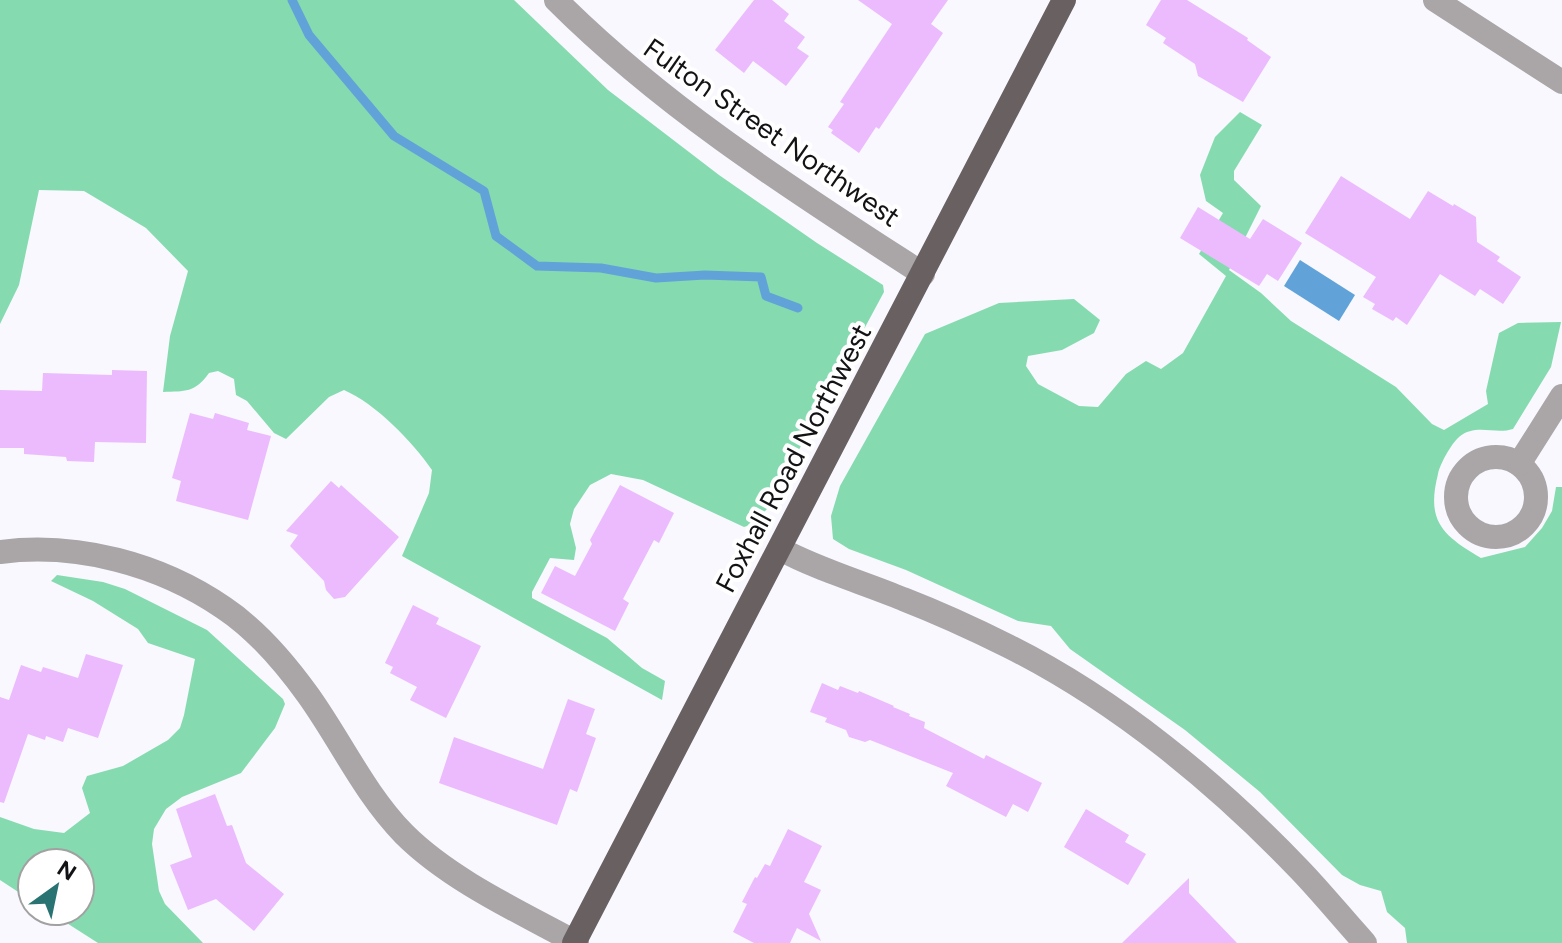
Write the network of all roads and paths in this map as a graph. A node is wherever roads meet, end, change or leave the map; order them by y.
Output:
1 (556, 0) edge
2 (1064, 0) edge
3 (1435, 0) edge
4 (1562, 82) edge
5 (923, 274) junction
6 (1562, 396) edge
7 (1519, 464) dead end
8 (780, 549) junction
9 (0, 552) edge
10 (575, 943) edge
11 (1365, 943) edge

1 - 5 street, Fulton Street Northwest
2 - 5 main road, Foxhall Road Northwest
3 - 4 street
5 - 8 main road, Foxhall Road Northwest
6 - 7 street
8 - 10 main road, Foxhall Road Northwest
8 - 11 street
9 - 10 street

